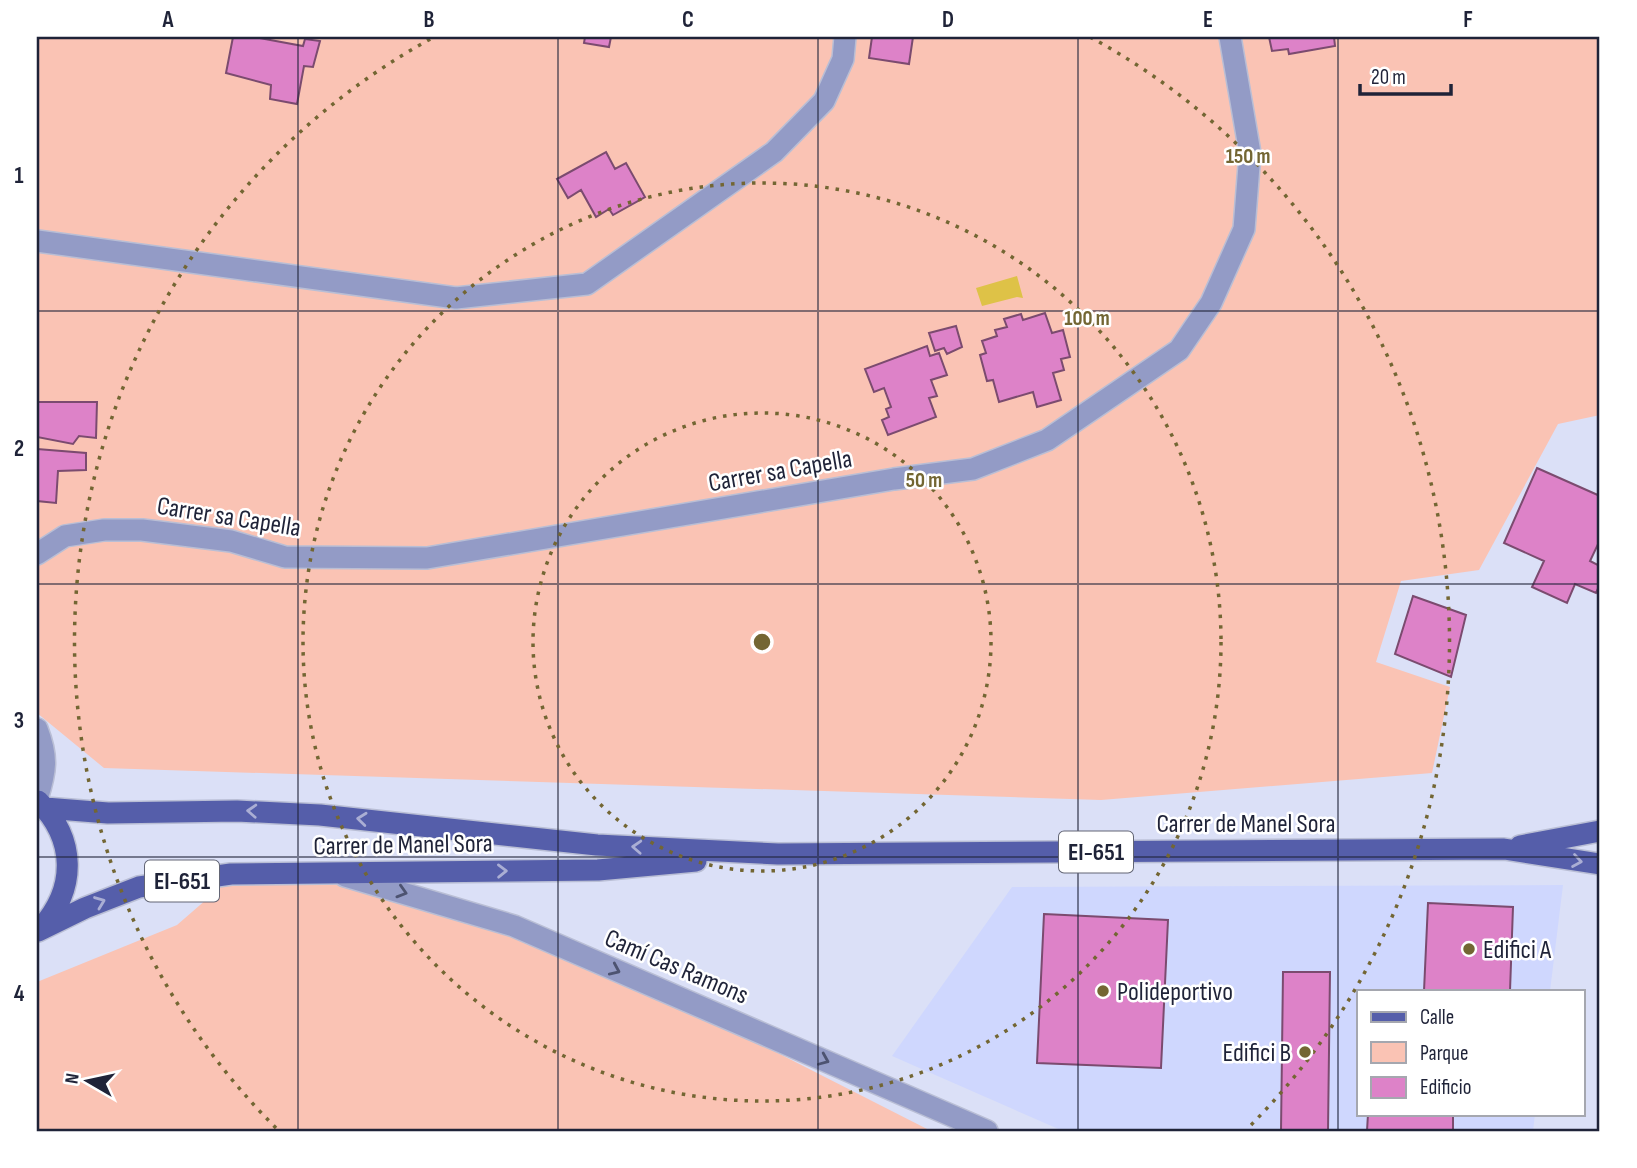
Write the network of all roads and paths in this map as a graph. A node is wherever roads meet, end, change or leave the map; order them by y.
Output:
1 (845, 37) edge
2 (1230, 37) edge
3 (37, 241) edge
4 (37, 554) edge
5 (37, 729) edge
6 (39, 802) edge
7 (1600, 831) edge
8 (1504, 849) junction
9 (778, 854) junction
10 (1600, 864) edge
11 (336, 873) junction
12 (37, 932) edge
13 (981, 1130) edge

1 - 3 street
2 - 4 street, Carrer sa Capella
5 - 6 street
9 -> 6 main road, Carrer de Manel Sora / EI-651
6 - 12 main road, EI-651
7 - 8 main road, Carrer de Manel Sora / EI-651
8 - 9 main road, Carrer de Manel Sora / EI-651
8 -> 10 main road, Carrer de Manel Sora / EI-651
11 -> 9 main road, Carrer de Manel Sora / EI-651
12 -> 11 main road, Carrer de Manel Sora / EI-651
11 -> 13 street, Camí Cas Ramons

